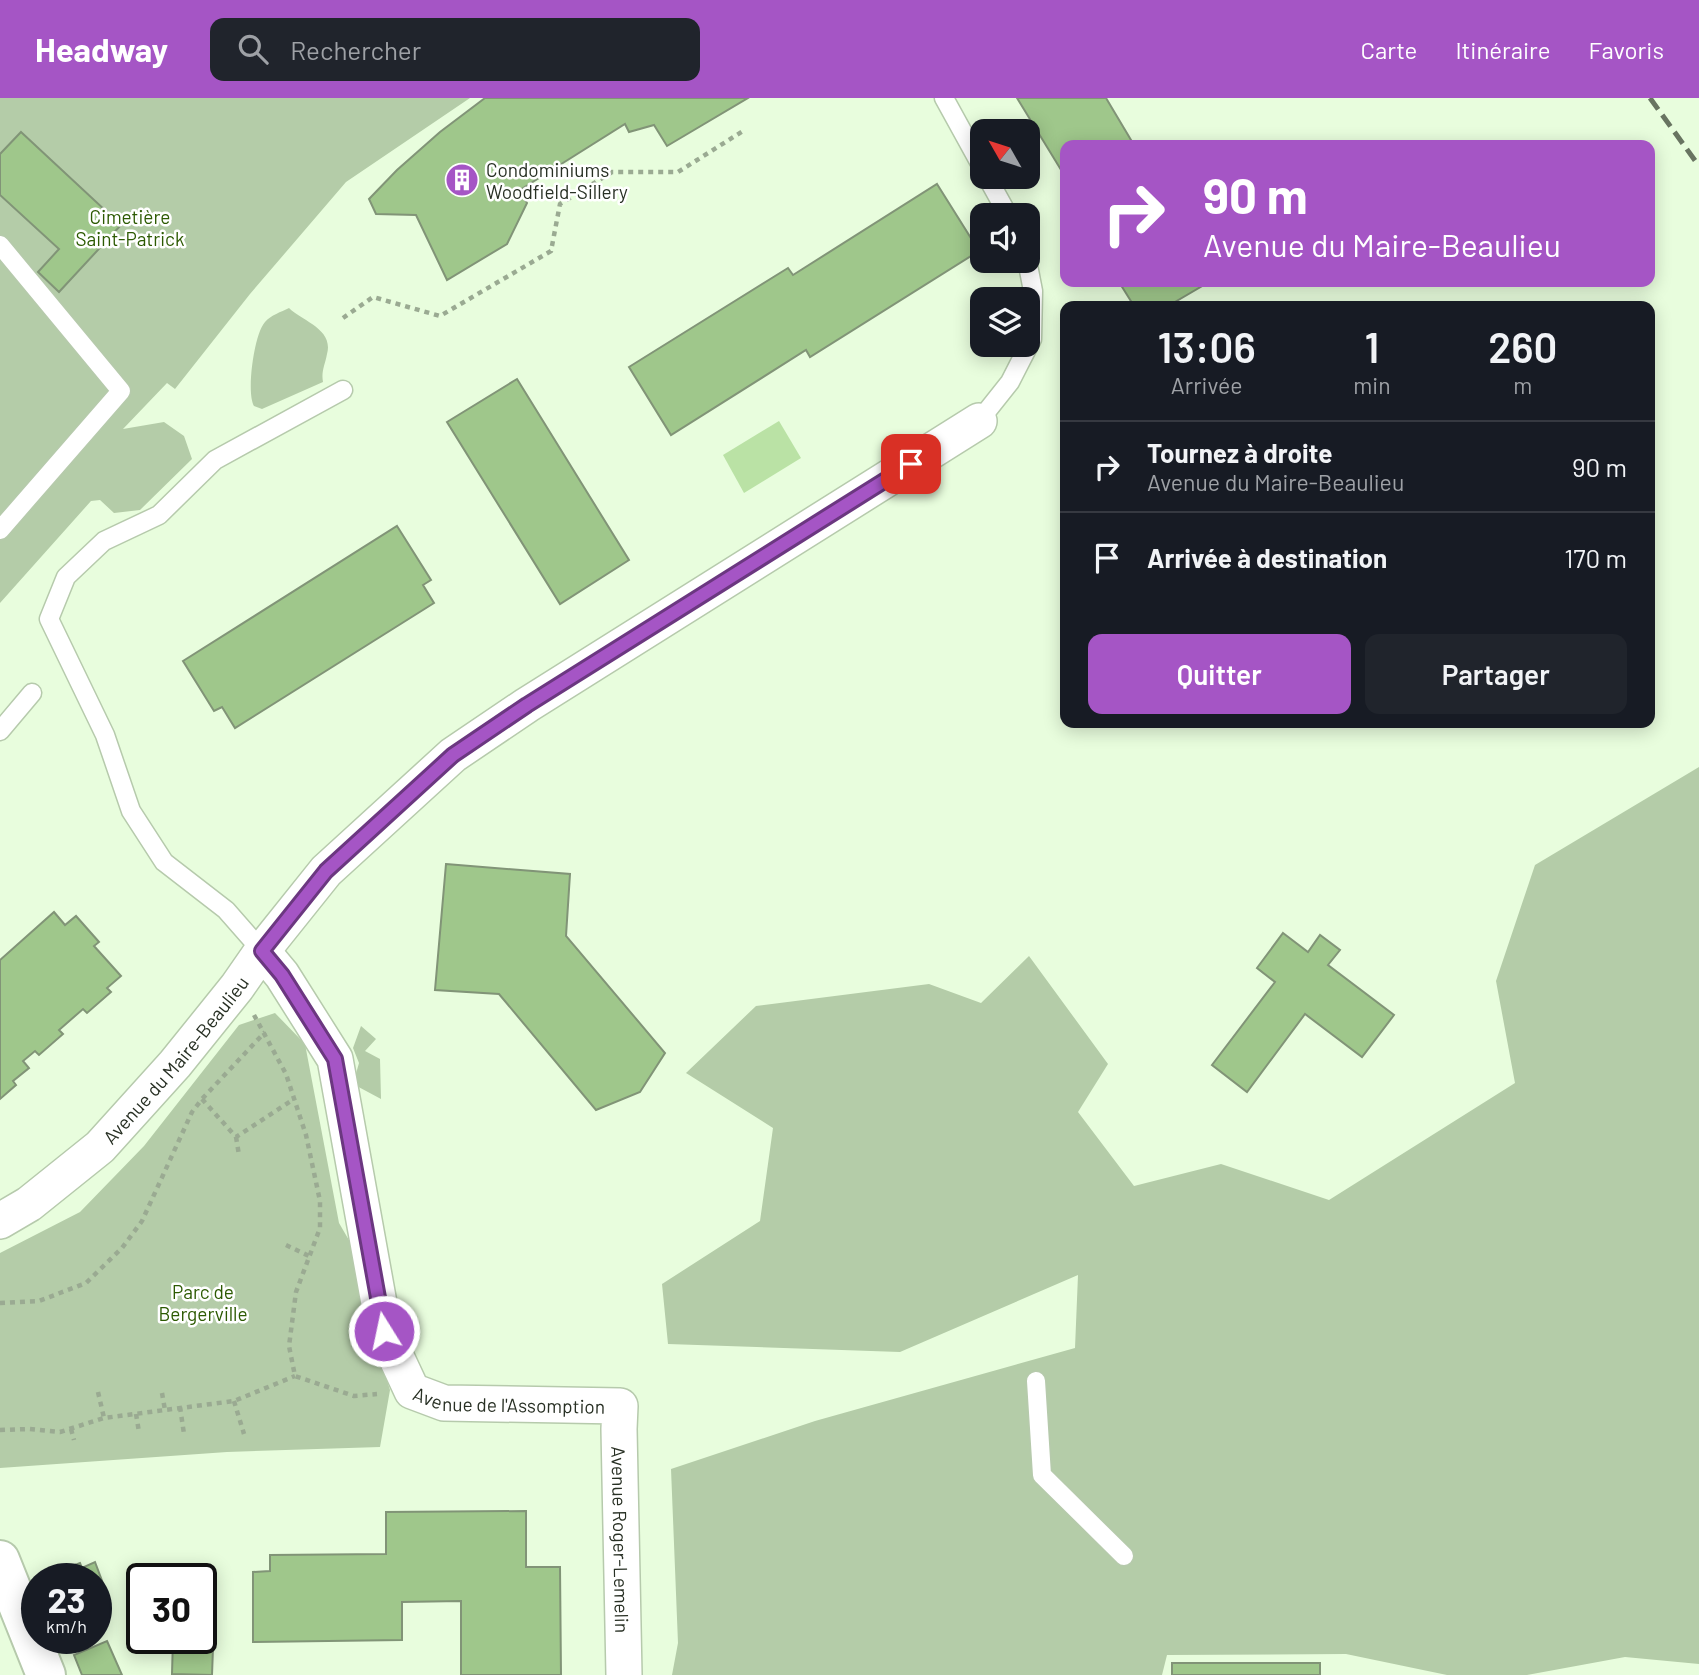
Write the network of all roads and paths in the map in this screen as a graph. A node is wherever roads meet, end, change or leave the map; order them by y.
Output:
1 (944, 98) edge
2 (743, 131) dead end
3 (970, 145) edge
4 (0, 245) edge
5 (1030, 273) edge
6 (343, 318) dead end
7 (343, 390) dead end
8 (979, 421) joint
9 (0, 530) edge
10 (32, 693) dead end
11 (0, 731) edge
12 (262, 951) junction
13 (237, 987) junction
14 (265, 1032) junction
15 (201, 1099) junction
16 (294, 1099) junction
17 (236, 1136) junction
18 (239, 1155) dead end
19 (0, 1221) edge
20 (286, 1245) dead end
21 (309, 1256) junction
22 (0, 1303) edge
23 (295, 1376) junction
24 (1036, 1381) dead end
25 (412, 1391) junction
26 (98, 1392) dead end
27 (162, 1393) dead end
28 (234, 1401) junction
29 (620, 1406) joint
30 (180, 1407) junction
31 (165, 1410) junction
32 (136, 1414) junction
33 (104, 1418) junction
34 (71, 1429) junction
35 (0, 1430) edge
36 (139, 1432) dead end
37 (184, 1434) dead end
38 (244, 1434) dead end
39 (74, 1440) dead end
40 (1124, 1556) dead end
41 (0, 1560) edge
42 (46, 1675) edge
43 (624, 1675) edge

1 - 3 lane
2 - 6 path
4 - 9 lane
5 - 8 lane
7 - 12 lane
8 - 12 street, Avenue du Maire-Beaulieu
10 - 11 lane
12 - 13 street, Avenue du Maire-Beaulieu
12 - 25 street, Avenue de l'Assomption
13 - 14 path
13 - 19 street, Avenue du Maire-Beaulieu
14 - 15 path
14 - 16 path
15 - 17 path
15 - 22 path
16 - 17 path
16 - 21 path
17 - 18 path
20 - 21 path
21 - 23 path
23 - 25 path
23 - 28 path
24 - 40 lane
25 - 29 street, Avenue de l'Assomption
26 - 33 path
27 - 31 path
28 - 30 path
28 - 38 path
29 - 43 street, Avenue Roger-Lemelin
30 - 31 path
30 - 37 path
31 - 32 path
32 - 33 path
32 - 36 path
33 - 34 path
34 - 35 path
34 - 39 path
41 - 42 street

